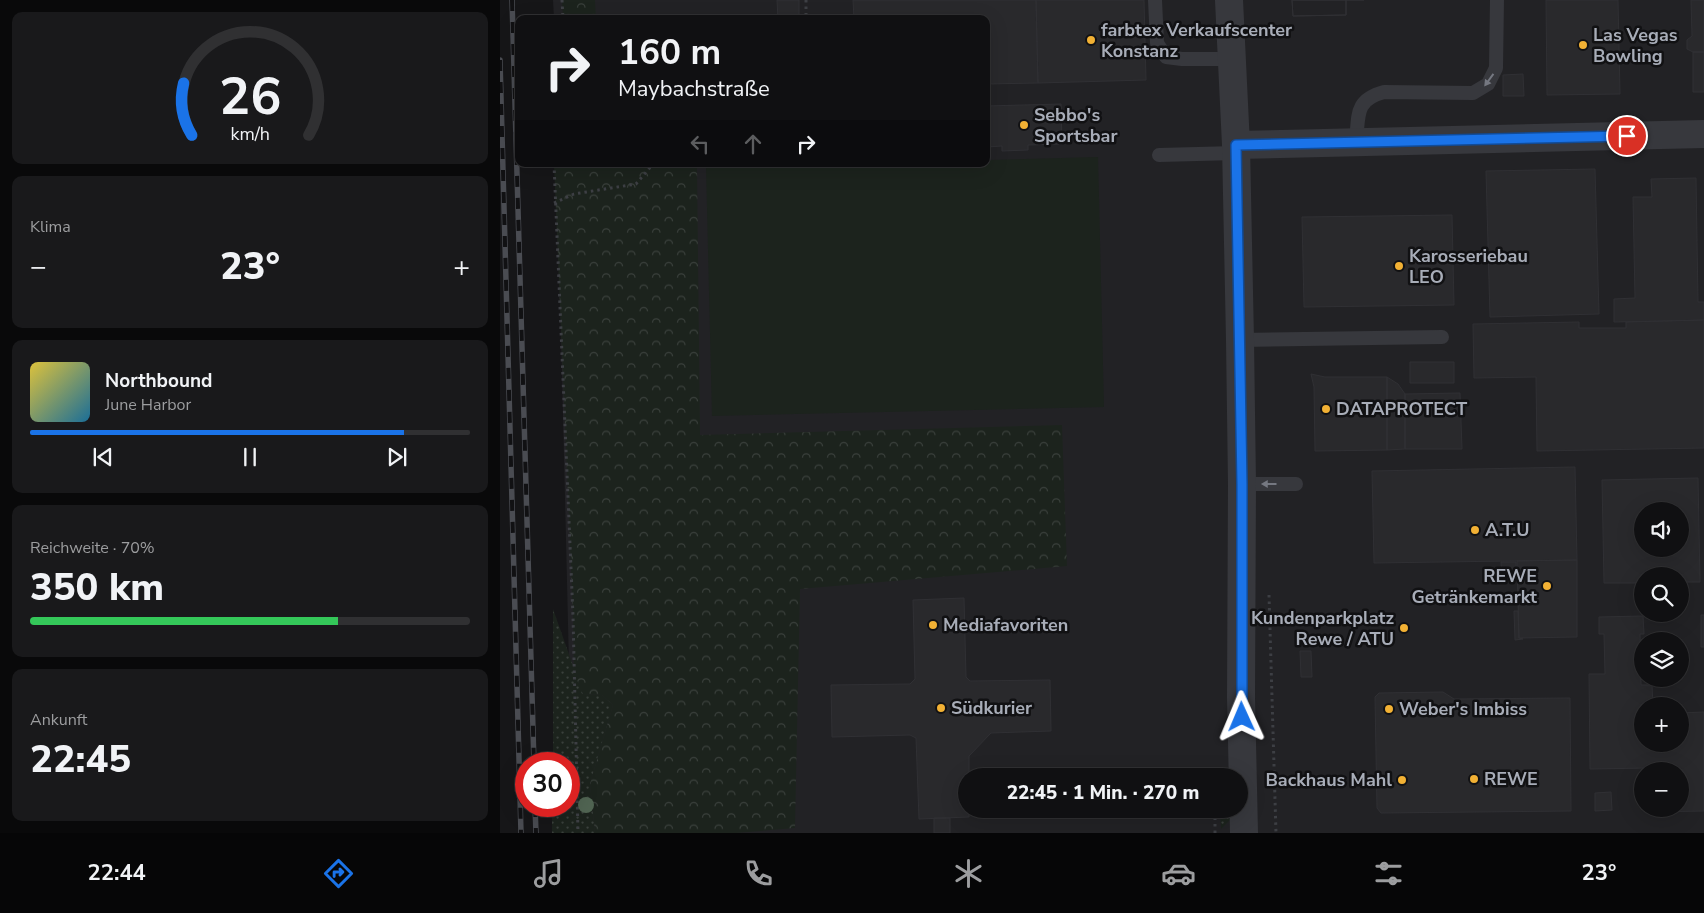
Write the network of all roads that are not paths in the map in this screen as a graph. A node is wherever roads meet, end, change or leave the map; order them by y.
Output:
1 (1156, 0) edge
2 (1229, 0) edge
3 (1497, 0) edge
4 (1232, 59) junction
5 (1704, 134) edge
6 (1356, 142) junction
7 (1236, 149) junction
8 (1160, 155) dead end
9 (1442, 338) dead end
10 (1240, 340) junction
11 (1242, 484) junction
12 (1296, 484) dead end
13 (1244, 833) edge

1 - 4 lane
2 - 4 street
3 -> 6 lane
4 - 7 street
5 - 6 street
6 - 7 street
7 - 8 lane
7 - 10 street
9 - 10 lane
10 - 11 street
12 -> 11 lane
11 - 13 street

